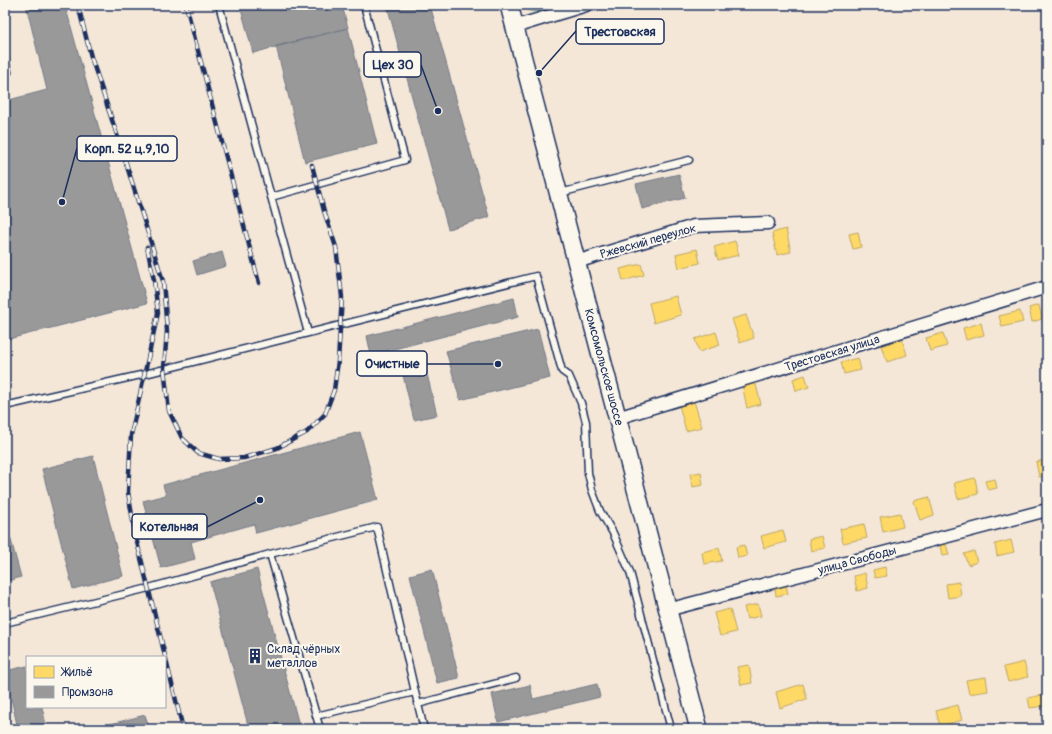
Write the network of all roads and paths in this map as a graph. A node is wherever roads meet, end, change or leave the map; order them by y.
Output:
1 (219, 5) edge
2 (364, 5) edge
3 (509, 5) edge
4 (586, 5) edge
5 (514, 27) junction
6 (5, 59) edge
7 (5, 73) edge
8 (689, 160) dead end
9 (558, 193) junction
10 (272, 197) junction
11 (768, 223) dead end
12 (576, 262) junction
13 (1047, 287) edge
14 (308, 334) junction
15 (5, 406) edge
16 (617, 418) junction
17 (1047, 510) edge
18 (270, 554) junction
19 (668, 610) junction
20 (5, 623) edge
21 (516, 678) dead end
22 (415, 692) junction
23 (418, 704) junction
24 (316, 716) junction
25 (320, 729) edge
26 (424, 729) edge
27 (671, 729) edge
28 (699, 729) edge

1 - 10 lane
2 - 10 lane
3 - 5 main road, Комсомольское шоссе
4 - 5 street
5 - 9 main road, Комсомольское шоссе
6 - 7 lane
8 - 9 lane
9 - 12 main road, Комсомольское шоссе
10 - 14 lane
11 - 12 street, Ржевский переулок
12 - 16 main road, Комсомольское шоссе
13 - 16 street, Трестовская улица
14 - 15 lane
14 - 27 lane
16 - 19 main road, Комсомольское шоссе
17 - 19 street, улица Свободы
18 - 20 lane
18 - 22 lane
18 - 24 lane
19 - 28 main road, Комсомольское шоссе
21 - 23 lane
22 - 23 lane
22 - 24 lane
23 - 26 lane
24 - 25 lane

